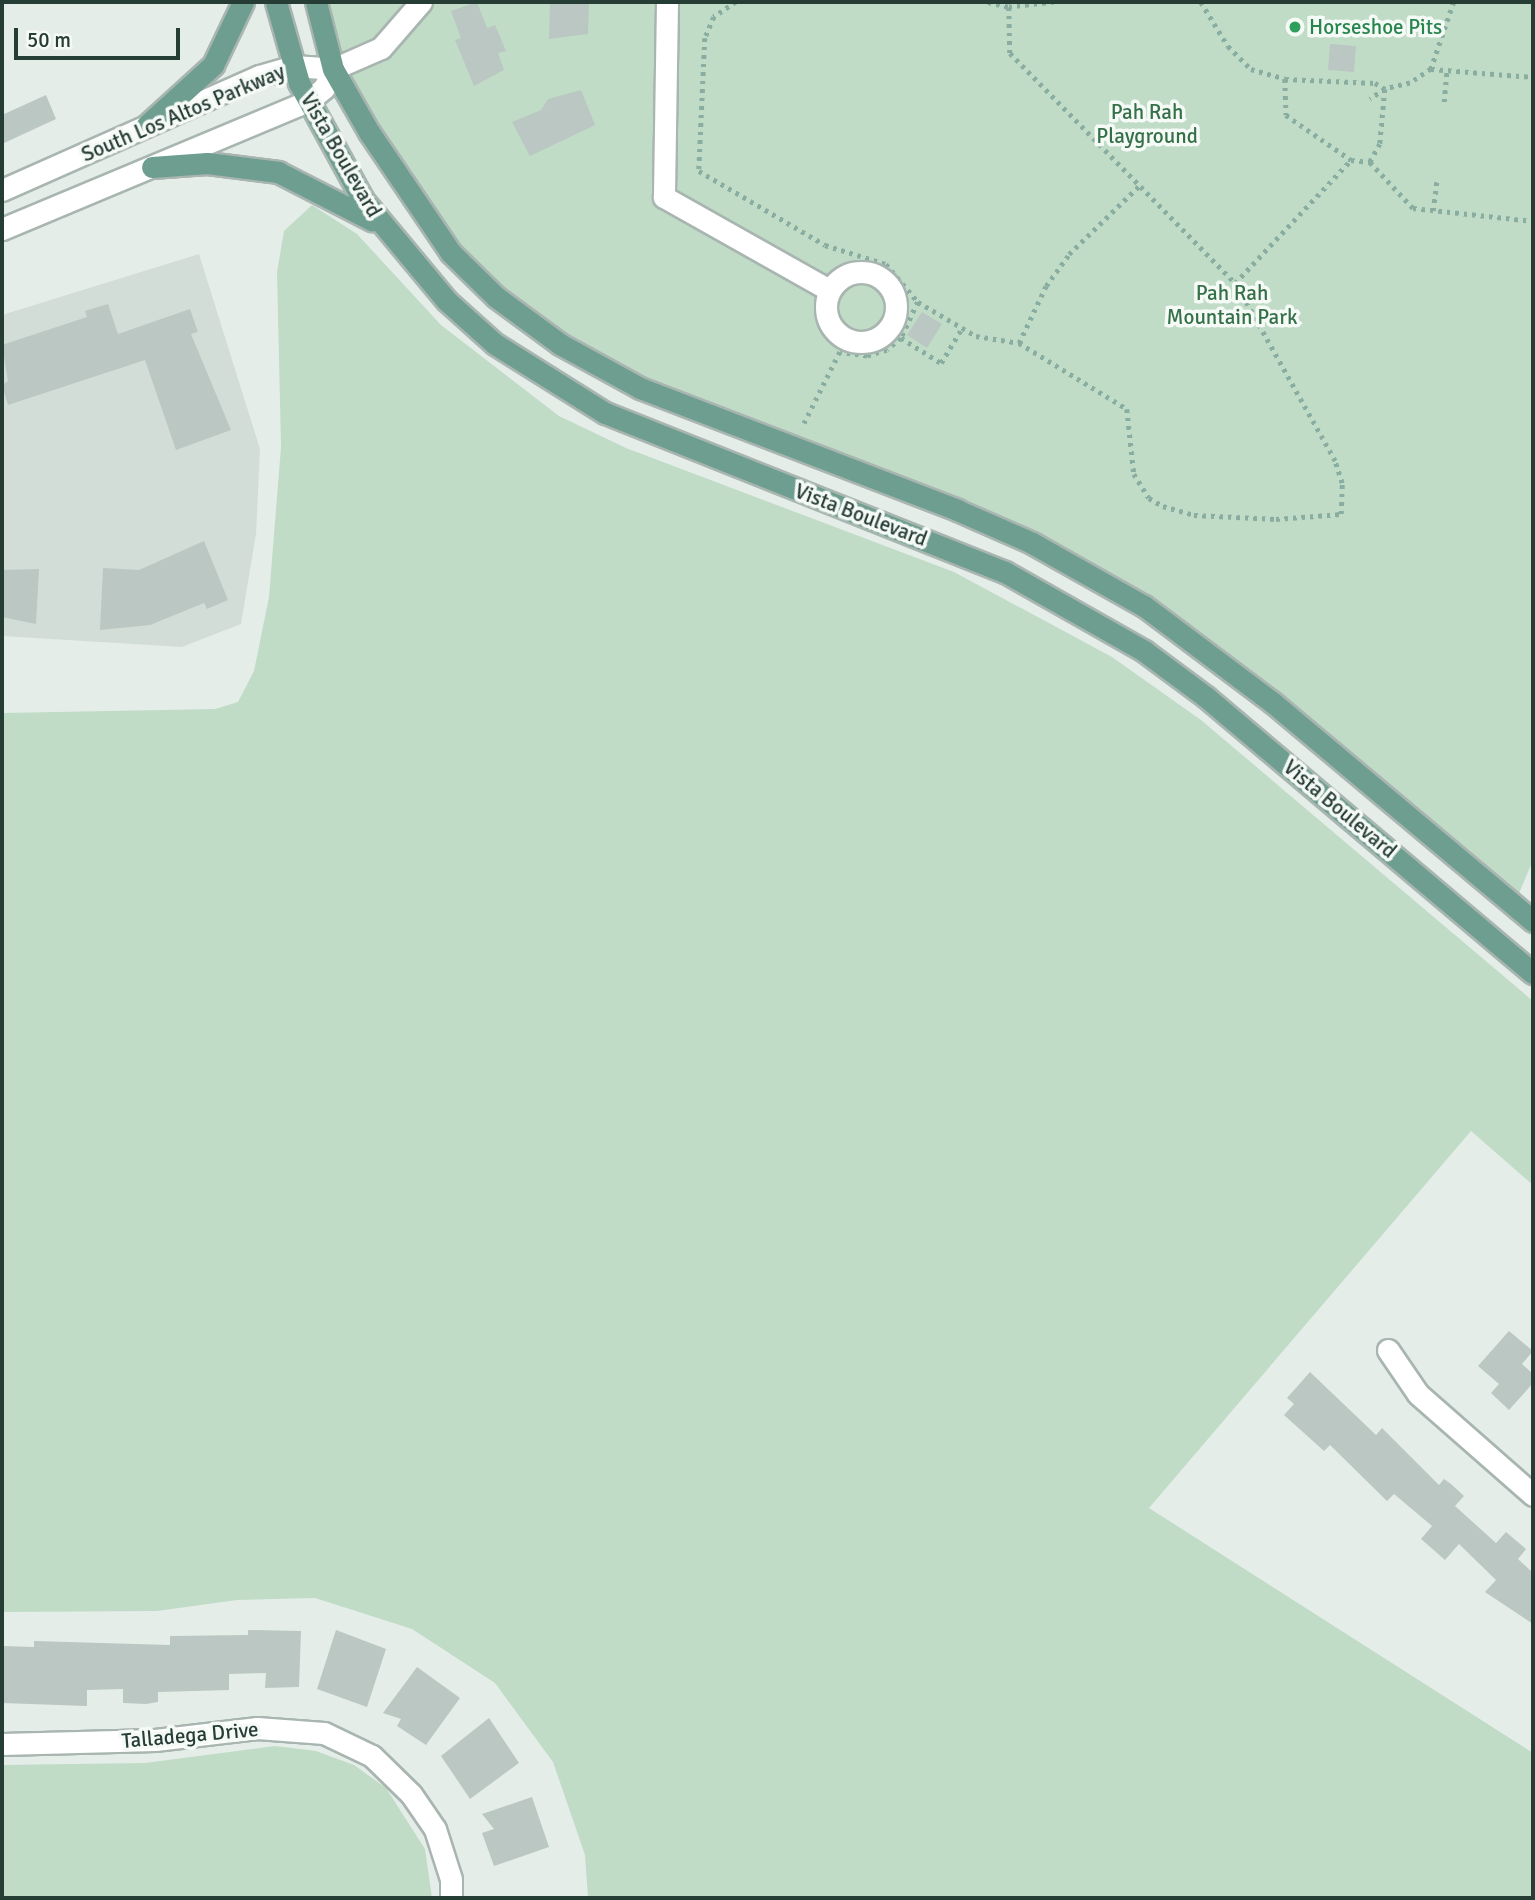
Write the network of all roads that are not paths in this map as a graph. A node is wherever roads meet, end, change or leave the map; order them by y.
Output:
1 (243, 2) edge
2 (276, 2) edge
3 (316, 2) edge
4 (421, 2) edge
5 (667, 2) edge
6 (293, 66) junction
7 (333, 69) junction
8 (308, 101) junction
9 (146, 126) junction
10 (152, 167) junction
11 (2, 190) edge
12 (383, 226) junction
13 (2, 229) edge
14 (829, 290) dead end
15 (1533, 921) edge
16 (1533, 973) edge
17 (1388, 1350) dead end
18 (1533, 1495) edge
19 (2, 1744) edge
20 (450, 1898) edge

1 - 9 main road
2 - 6 main road, Vista Boulevard
3 - 7 main road, Vista Boulevard
4 - 7 street
5 - 14 street
6 - 7 street, South Los Altos Parkway
6 - 8 main road, Vista Boulevard
6 - 9 street, South Los Altos Parkway
7 - 8 street, South Los Altos Parkway
7 - 15 main road, Vista Boulevard
8 - 10 street, South Los Altos Parkway
8 - 12 main road, Vista Boulevard
9 - 11 street, South Los Altos Parkway
10 - 12 main road
10 - 13 street, South Los Altos Parkway
12 - 16 main road, Vista Boulevard
17 - 18 street
19 - 20 street, Talladega Drive

